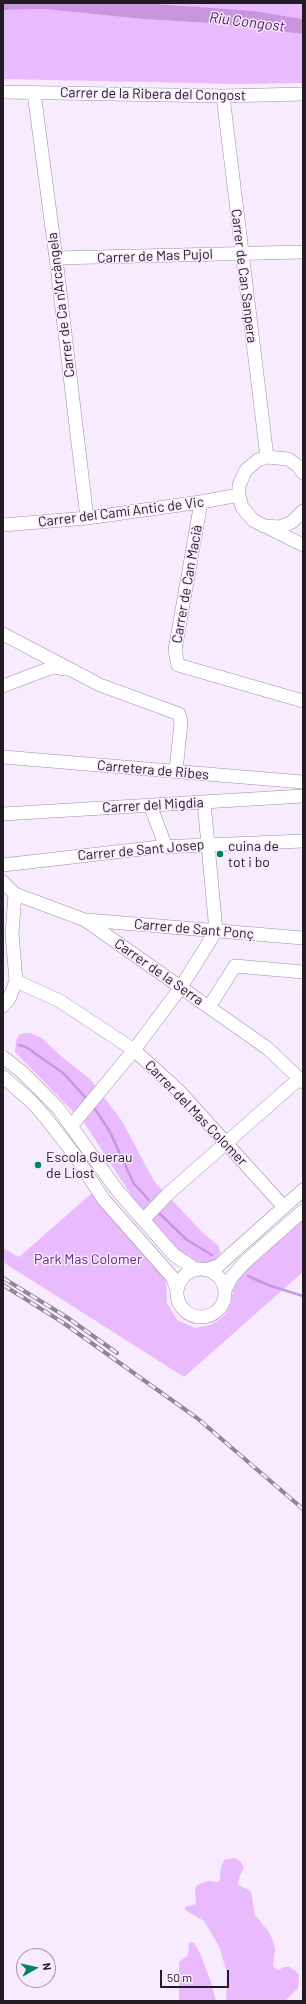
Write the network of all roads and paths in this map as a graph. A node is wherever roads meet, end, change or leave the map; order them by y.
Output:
1 (3, 92) edge
2 (34, 93) junction
3 (303, 94) edge
4 (223, 96) junction
5 (303, 252) edge
6 (241, 253) junction
7 (56, 258) junction
8 (267, 457) junction
9 (303, 474) edge
10 (238, 495) junction
11 (202, 502) junction
12 (303, 511) edge
13 (86, 518) junction
14 (292, 522) junction
15 (3, 525) edge
16 (264, 526) junction
17 (302, 545) edge
18 (3, 634) edge
19 (70, 670) junction
20 (3, 686) edge
21 (303, 701) edge
22 (3, 757) edge
23 (176, 771) junction
24 (303, 782) edge
25 (303, 796) edge
26 (204, 802) junction
27 (150, 805) junction
28 (3, 814) edge
29 (303, 841) edge
30 (208, 844) junction
31 (166, 847) junction
32 (3, 864) edge
33 (3, 882) edge
34 (15, 894) junction
35 (85, 920) junction
36 (216, 931) junction
37 (303, 938) edge
38 (303, 972) edge
39 (16, 981) junction
40 (181, 987) junction
41 (3, 1006) edge
42 (209, 1007) junction
43 (134, 1050) junction
44 (3, 1057) edge
45 (3, 1077) edge
46 (301, 1080) edge
47 (72, 1125) junction
48 (226, 1144) junction
49 (303, 1190) edge
50 (284, 1207) junction
51 (303, 1211) edge
52 (143, 1220) junction
53 (201, 1270) junction
54 (225, 1290) junction
55 (177, 1292) junction

1 - 2 street, Carrer de la Ribera del Congost
2 - 4 street, Carrer de la Ribera del Congost
2 - 7 street, Carrer de Ca n'Arcàngela
3 - 4 street, Carrer de la Ribera del Congost
4 - 6 street, Carrer de Can Sanpera
5 - 6 street, Carrer de Mas Pujol
6 - 7 street, Carrer de Mas Pujol
6 - 8 street, Carrer de Can Sanpera
7 - 13 street, Carrer de Ca n'Arcàngela
8 - 9 street
8 - 10 street
10 - 11 street, Carrer del Camí Antic de Vic
10 - 16 street
11 - 13 street, Carrer del Camí Antic de Vic
11 - 21 street, Carrer de Can Macià
12 - 14 street
13 - 15 street, Carrer del Camí Antic de Vic
14 - 16 street
14 - 17 street
16 - 17 street
18 - 19 street
19 - 20 street
19 - 23 street
22 - 23 street, Carretera de Ribes
23 - 24 street, Carretera de Ribes
25 - 26 street, Carrer del Migdia
26 - 27 street, Carrer del Migdia
26 - 30 street
27 - 28 street, Carrer del Migdia
27 - 31 street
29 - 30 street, Carrer de Sant Josep
30 - 31 street, Carrer de Sant Josep
30 - 36 street
31 - 32 street, Carrer de Sant Josep
33 - 34 street, Carrer de la Serra
34 - 35 street, Carrer de la Serra
34 - 39 street
35 - 36 street, Carrer de Sant Ponç
35 - 40 street, Carrer de la Serra
36 - 37 street, Carrer de Sant Ponç
36 - 40 street
38 - 42 street
39 - 41 street
39 - 43 street, Carrer del Mas Colomer
40 - 42 street, Carrer de la Serra
40 - 43 street
42 - 46 street, Carrer de la Serra
43 - 47 street
43 - 48 street, Carrer del Mas Colomer
44 - 47 street
45 - 55 street
46 - 48 street
47 - 52 street
48 - 50 street, Carrer del Mas Colomer
48 - 52 street
49 - 50 street
50 - 53 street
51 - 54 street
52 - 53 street
53 - 54 street
53 - 55 street
54 - 55 street

